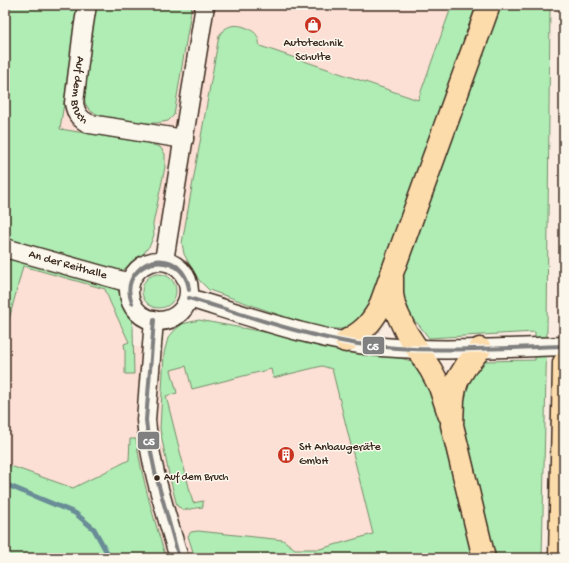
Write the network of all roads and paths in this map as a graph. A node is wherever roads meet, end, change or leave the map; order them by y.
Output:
1 (87, 5) edge
2 (205, 5) edge
3 (490, 5) edge
4 (184, 139) junction
5 (5, 248) edge
6 (164, 261) junction
7 (392, 273) junction
8 (130, 283) junction
9 (189, 298) junction
10 (154, 320) junction
11 (346, 341) junction
12 (564, 346) edge
13 (417, 349) junction
14 (480, 349) junction
15 (564, 363) edge
16 (564, 385) edge
17 (452, 425) junction
18 (179, 558) edge
19 (484, 558) edge
20 (560, 558) edge

1 - 4 street, Auf dem Bruch
2 - 4 street
3 - 7 highway
4 - 6 street
5 - 8 street, An der Reithalle
6 - 8 street
6 - 9 street
7 - 11 highway
7 - 13 highway
8 - 10 street
9 - 10 street
9 - 11 street
10 - 18 street
11 - 13 street
12 - 14 street
13 - 14 street
13 - 17 highway
14 - 17 highway
15 - 16 highway
16 - 20 highway
17 - 19 highway

